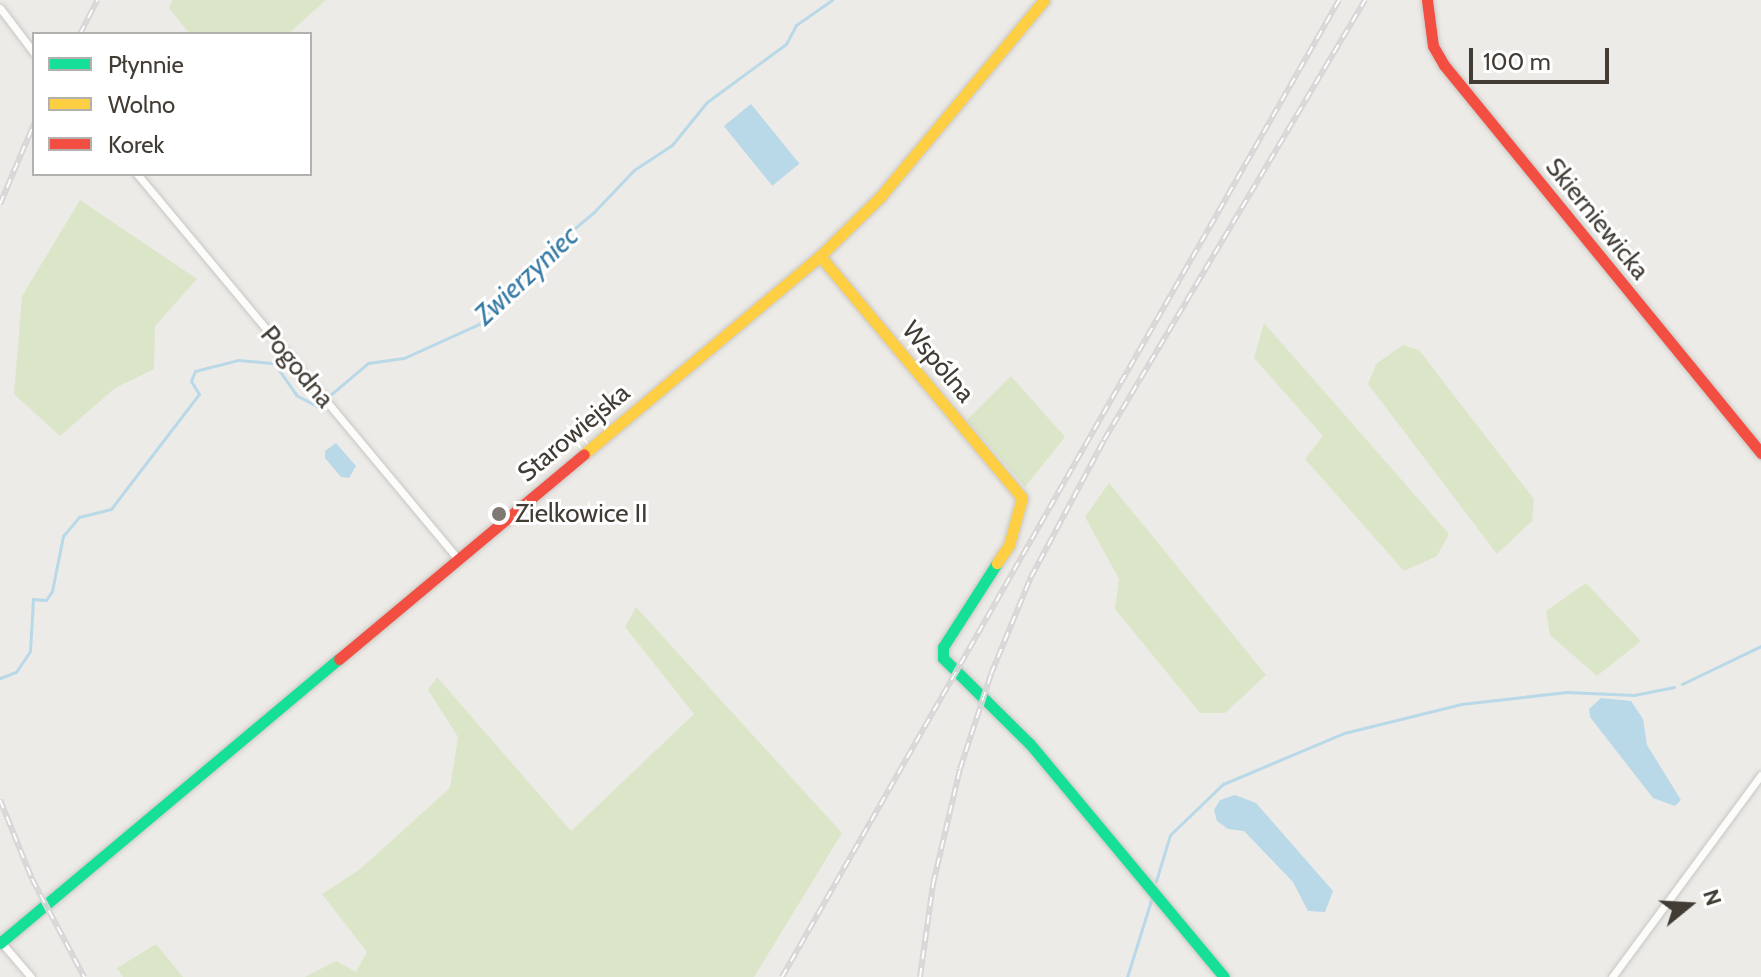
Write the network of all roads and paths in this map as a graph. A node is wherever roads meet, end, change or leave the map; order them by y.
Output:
1 (1044, 0) edge
2 (1427, 0) edge
3 (0, 8) edge
4 (32, 50) edge
5 (139, 176) edge
6 (820, 256) junction
7 (1761, 453) edge
8 (458, 559) junction
9 (1761, 775) edge
10 (1, 942) edge
11 (31, 977) edge
12 (1224, 977) edge
13 (1612, 977) edge

1 - 6 street, Starowiejska
2 - 7 street, Skierniewicka
3 - 4 street
5 - 8 street, Pogodna
6 - 8 street, Starowiejska
6 - 12 street, Wspólna
8 - 10 street, Starowiejska
9 - 13 street
10 - 11 street

